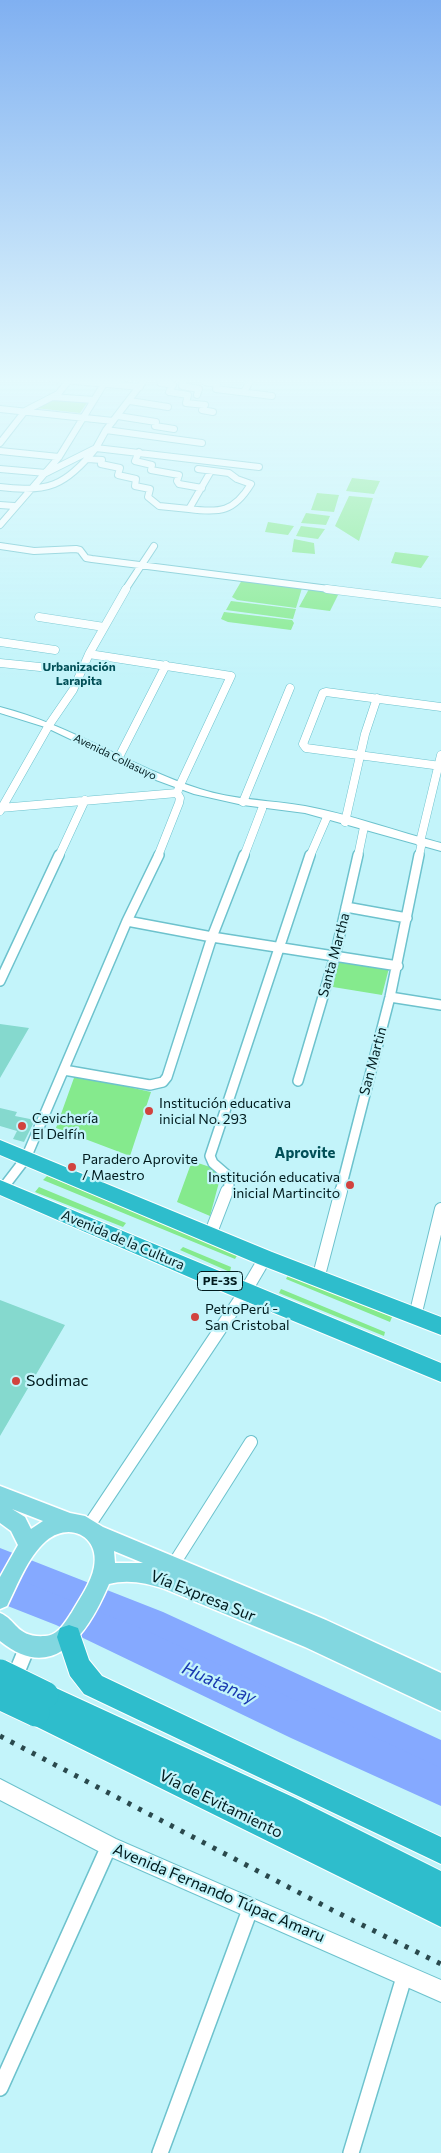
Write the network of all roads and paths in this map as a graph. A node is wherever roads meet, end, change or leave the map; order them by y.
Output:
1 (40, 479) edge
2 (63, 479) edge
3 (136, 479) edge
4 (178, 479) edge
5 (207, 479) edge
6 (237, 479) edge
7 (0, 487) edge
8 (202, 488) junction
9 (31, 490) junction
10 (0, 505) edge
11 (14, 506) junction
12 (189, 509) junction
13 (0, 525) edge
14 (0, 546) edge
15 (154, 546) dead end
16 (142, 564) junction
17 (441, 603) edge
18 (39, 617) dead end
19 (104, 626) junction
20 (0, 642) edge
21 (55, 650) dead end
22 (89, 654) junction
23 (0, 662) edge
24 (166, 665) junction
25 (40, 667) dead end
26 (290, 688) dead end
27 (378, 698) junction
28 (441, 707) edge
29 (0, 710) edge
30 (49, 725) junction
31 (362, 755) junction
32 (441, 755) edge
33 (119, 757) junction
34 (439, 765) edge
35 (182, 789) junction
36 (85, 800) junction
37 (253, 805) junction
38 (1, 809) edge
39 (322, 815) junction
40 (345, 822) junction
41 (364, 827) junction
42 (421, 842) junction
43 (441, 847) edge
44 (346, 907) junction
45 (407, 918) junction
46 (127, 921) junction
47 (212, 937) junction
48 (280, 947) junction
49 (336, 956) junction
50 (398, 966) junction
51 (0, 981) edge
52 (390, 997) junction
53 (441, 1005) edge
54 (64, 1070) junction
55 (298, 1081) dead end
56 (0, 1147) edge
57 (26, 1158) junction
58 (2, 1188) edge
59 (441, 1209) edge
60 (210, 1235) junction
61 (265, 1258) junction
62 (318, 1279) junction
63 (245, 1292) junction
64 (415, 1316) junction
65 (441, 1326) edge
66 (441, 1372) edge
67 (251, 1442) dead end
68 (0, 1495) edge
69 (0, 1512) edge
70 (69, 1522) junction
71 (92, 1530) junction
72 (27, 1548) junction
73 (169, 1572) junction
74 (102, 1578) junction
75 (0, 1599) edge
76 (0, 1623) edge
77 (70, 1636) junction
78 (28, 1645) junction
79 (0, 1673) edge
80 (441, 1684) edge
81 (0, 1696) edge
82 (441, 1700) edge
83 (40, 1704) junction
84 (0, 1710) edge
85 (0, 1789) edge
86 (109, 1846) junction
87 (441, 1851) edge
88 (441, 1884) edge
89 (251, 1907) junction
90 (441, 1913) edge
91 (404, 1974) junction
92 (441, 1991) edge
93 (0, 2088) edge
94 (160, 2153) edge
95 (352, 2153) edge

1 - 9 street
2 - 9 street
3 - 12 street
4 - 8 street
5 - 8 street
6 - 12 street
7 - 9 street
8 - 12 street
9 - 11 street
10 - 11 street
11 - 13 street
14 - 16 street
15 - 16 street
16 - 17 street
16 - 19 street
18 - 19 street
19 - 22 street
20 - 21 street
22 - 24 street
22 - 30 street
23 - 25 street
24 - 33 street
24 - 35 street
26 - 37 street
27 - 28 street
27 - 31 street
27 - 31 street
29 - 30 street, Avenida Collasuyo
30 - 33 street, Avenida Collasuyo
30 - 38 street
31 - 34 street
31 - 40 street
32 - 34 street, San Martin
33 - 35 street, Avenida Collasuyo
34 - 42 street, San Martin
35 - 36 street
35 - 37 street
35 - 46 street
36 - 38 street
36 - 51 street
37 - 39 street
37 - 47 street
39 - 40 street
39 - 48 street
40 - 41 street
41 - 42 street
41 - 44 street, Santa Martha
42 - 43 street
42 - 45 street, San Martin
44 - 45 street
44 - 49 street, Santa Martha
45 - 50 street, San Martin
46 - 47 street
46 - 54 street
47 - 48 street
47 - 54 street
48 - 49 street
48 - 60 street
49 - 50 street
49 - 55 street, Santa Martha
50 - 52 street, San Martin
52 - 53 street
52 - 62 street, San Martin
54 - 57 street
56 - 57 highway
57 - 58 street
57 - 60 highway
58 - 63 highway, Avenida de la Cultura / PE-3S
59 - 64 street
60 - 61 highway
61 - 62 highway
61 - 63 street
62 - 64 highway
63 - 66 highway, Avenida de la Cultura / PE-3S
63 - 71 street
64 - 65 highway
67 - 73 street
68 - 70 main road
69 - 72 main road
70 - 71 main road
70 - 72 main road
71 - 73 main road
71 - 74 main road
72 - 75 main road
73 - 74 main road, Vía Expresa Sur
73 - 80 main road
73 - 82 main road, Vía Expresa Sur
74 - 77 main road
76 - 78 main road
77 - 78 main road
77 - 87 highway
78 - 84 street
79 - 83 highway, Vía de Evitamiento, bridge
81 - 83 highway, Vía de Evitamiento, bridge
83 - 88 highway, Vía de Evitamiento
83 - 90 highway, Vía de Evitamiento
85 - 86 street, Avenida Fernando Túpac Amaru
86 - 89 street, Avenida Fernando Túpac Amaru
86 - 93 street
89 - 91 street, Avenida Fernando Túpac Amaru
89 - 94 street
91 - 92 street, Avenida Fernando Túpac Amaru
91 - 95 street

